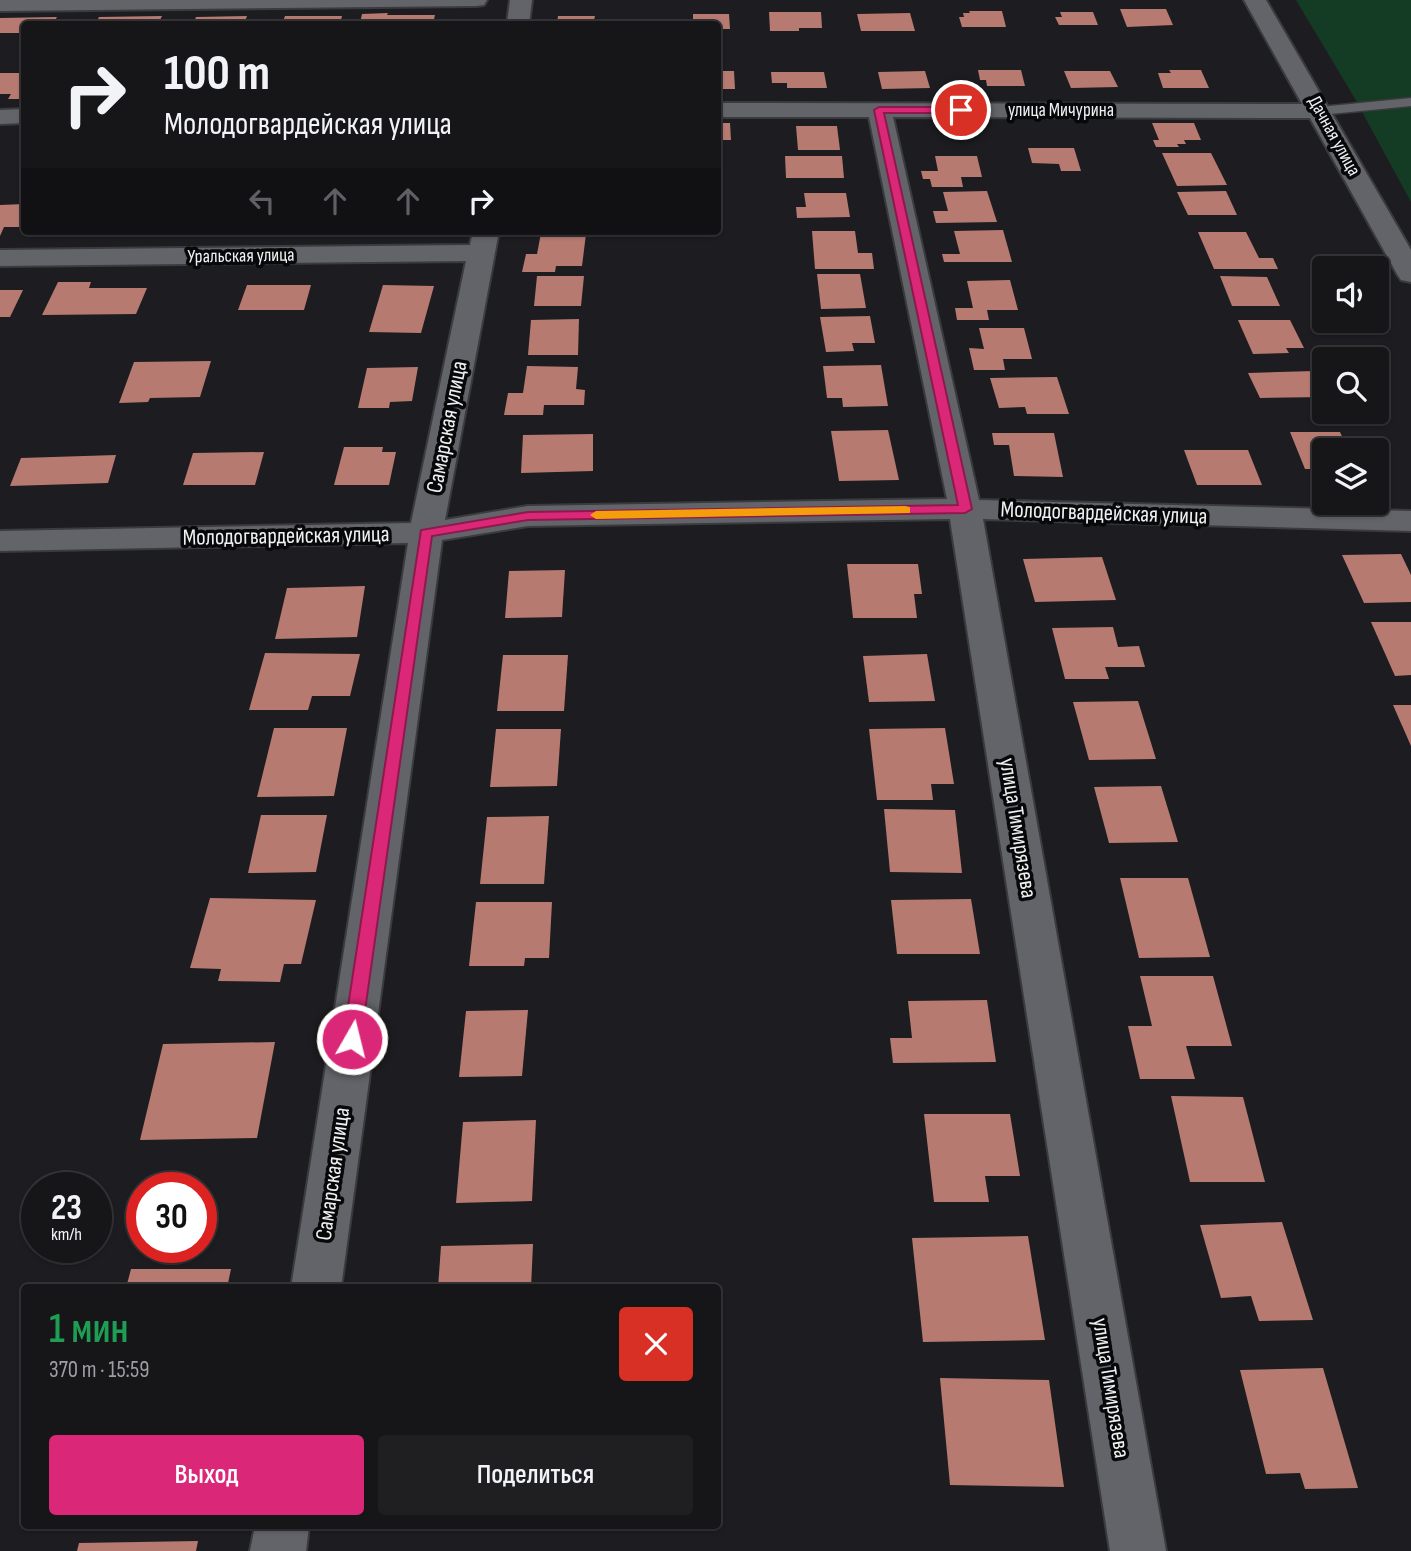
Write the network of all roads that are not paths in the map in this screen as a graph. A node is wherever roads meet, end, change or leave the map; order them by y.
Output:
1 (477, 0) edge
2 (521, 0) edge
3 (1255, 0) edge
4 (0, 5) edge
5 (518, 21) edge
6 (1411, 103) edge
7 (721, 110) edge
8 (879, 110) junction
9 (1320, 111) junction
10 (21, 116) edge
11 (0, 117) edge
12 (484, 242) edge
13 (0, 258) edge
14 (1408, 264) edge
15 (965, 509) junction
16 (1411, 521) edge
17 (426, 533) junction
18 (0, 541) edge
19 (317, 1284) edge
20 (282, 1529) edge
21 (278, 1551) edge
22 (1138, 1551) edge

1 - 4 street
2 - 5 street
3 - 9 street, Дачная улица
6 - 9 lane
7 - 8 street, улица Мичурина
8 - 9 street, улица Мичурина
8 - 15 street, улица Тимирязева
9 - 14 street, Дачная улица
10 - 11 street
12 - 13 street, Уральская улица
12 - 17 street, Самарская улица
15 - 16 street, Молодогвардейская улица
15 - 17 street, Молодогвардейская улица
15 - 22 street, улица Тимирязева
17 - 18 street, Молодогвардейская улица
17 - 19 street, Самарская улица
20 - 21 street

